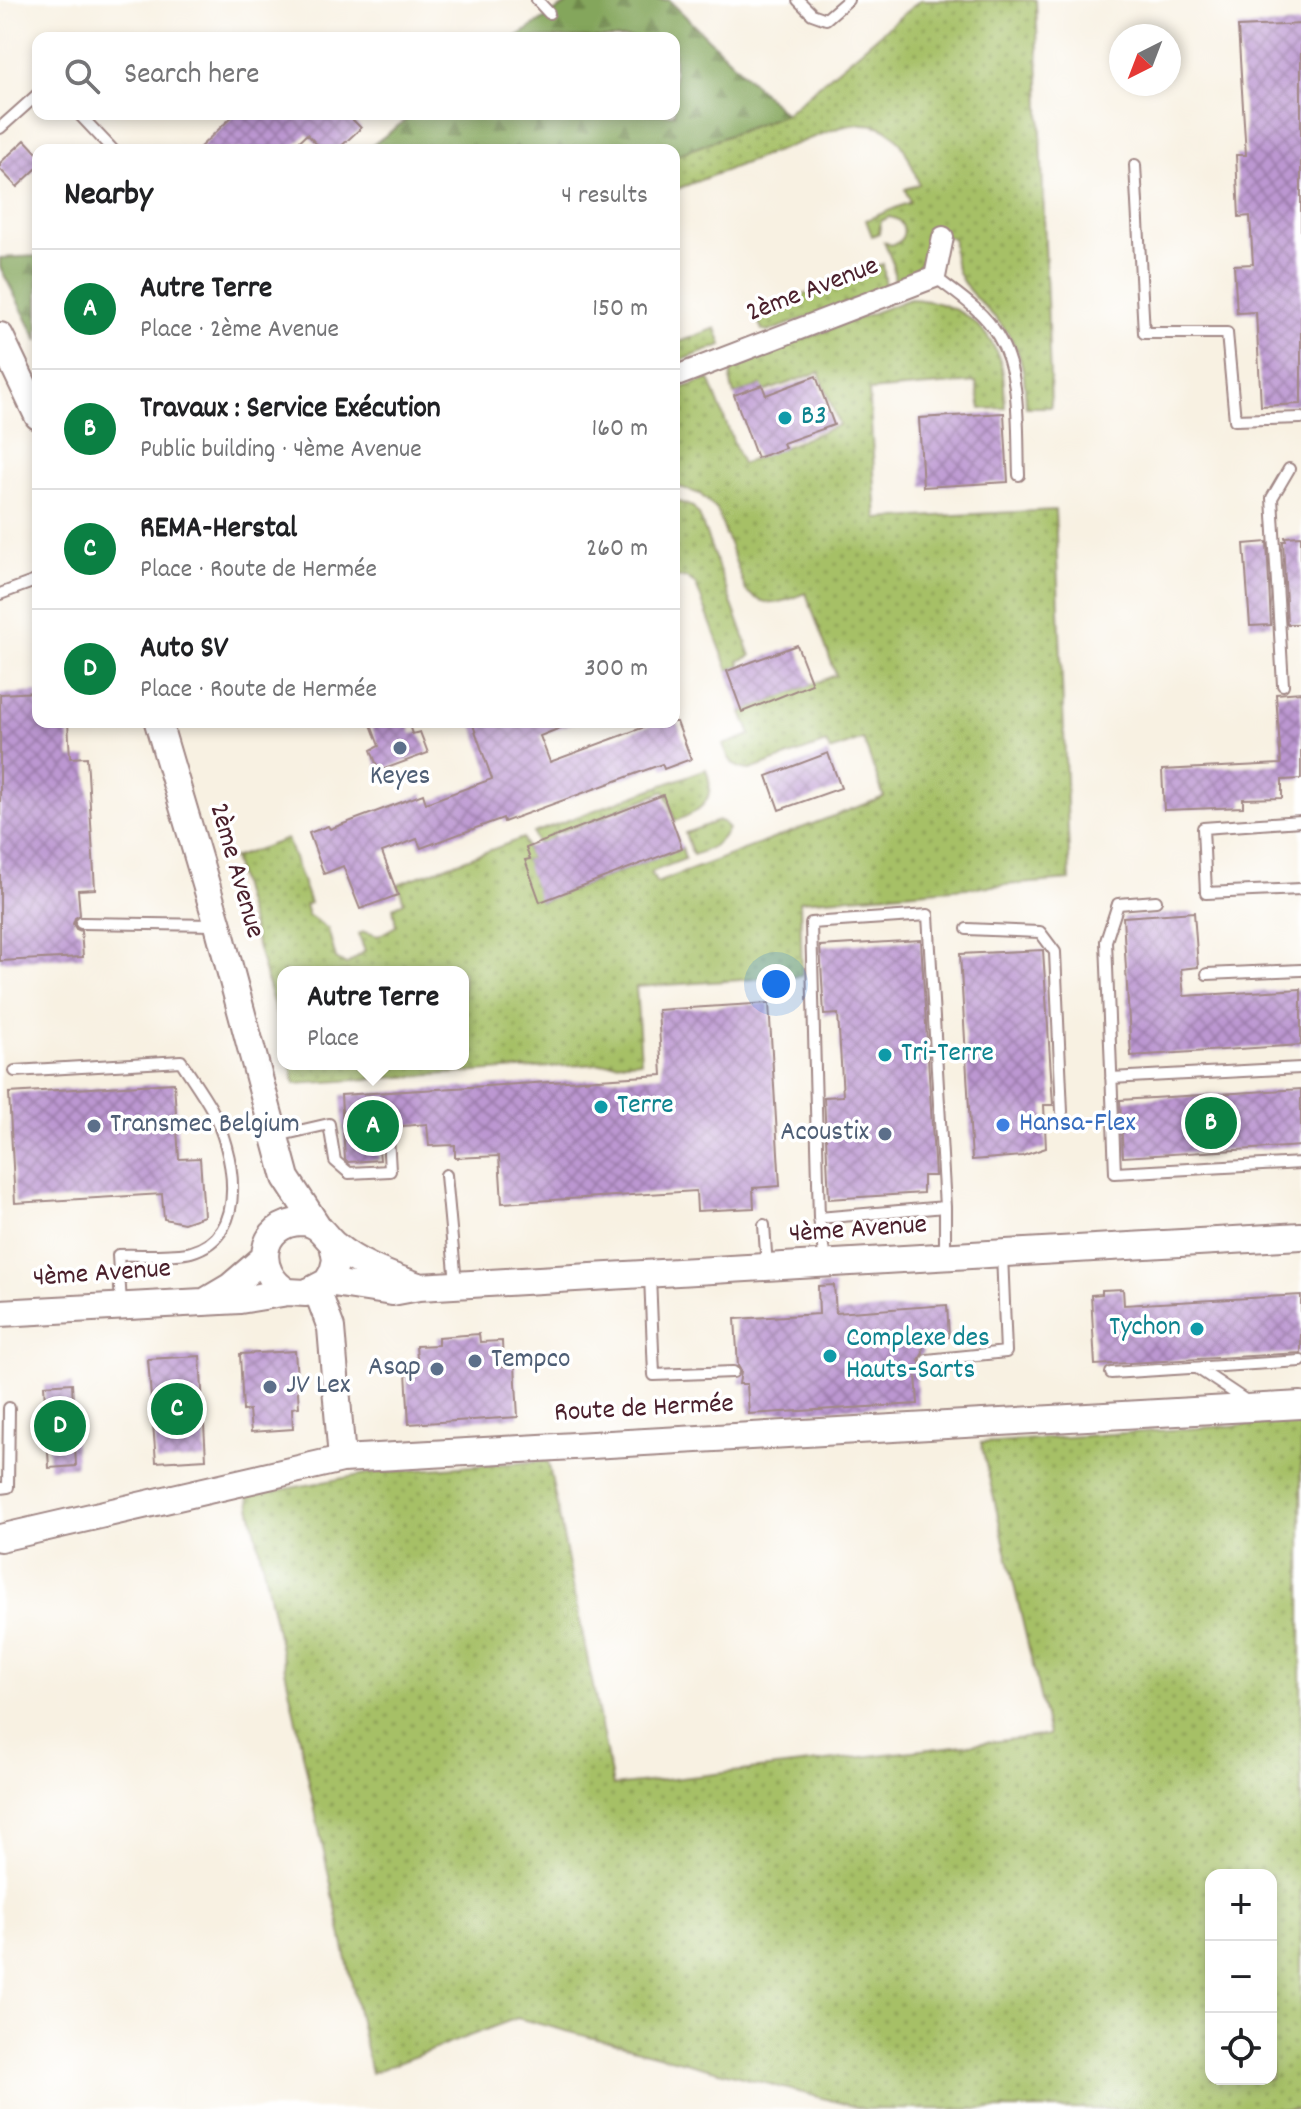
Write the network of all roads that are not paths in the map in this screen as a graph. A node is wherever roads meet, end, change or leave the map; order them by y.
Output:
1 (537, 0) edge
2 (798, 0) edge
3 (848, 0) edge
4 (549, 13) dead end
5 (32, 99) edge
6 (85, 120) edge
7 (0, 128) edge
8 (107, 144) edge
9 (1135, 165) dead end
10 (943, 237) dead end
11 (935, 277) junction
12 (0, 336) edge
13 (680, 375) edge
14 (32, 403) edge
15 (1301, 418) edge
16 (1289, 469) dead end
17 (1019, 475) dead end
18 (32, 582) edge
19 (0, 594) edge
20 (1283, 685) dead end
21 (160, 728) edge
22 (1301, 821) edge
23 (1301, 889) edge
24 (1156, 901) dead end
25 (81, 923) dead end
26 (218, 925) junction
27 (967, 929) dead end
28 (1301, 970) edge
29 (1207, 974) dead end
30 (1301, 1068) edge
31 (15, 1071) dead end
32 (1111, 1078) junction
33 (1062, 1112) dead end
34 (275, 1136) junction
35 (388, 1136) dead end
36 (1301, 1163) edge
37 (446, 1175) dead end
38 (286, 1178) junction
39 (945, 1207) junction
40 (819, 1218) junction
41 (764, 1225) dead end
42 (275, 1233) junction
43 (325, 1236) junction
44 (1301, 1236) edge
45 (1002, 1254) junction
46 (265, 1257) junction
47 (945, 1257) junction
48 (825, 1264) junction
49 (767, 1269) junction
50 (650, 1274) junction
51 (456, 1285) junction
52 (322, 1286) junction
53 (419, 1287) junction
54 (367, 1290) junction
55 (288, 1292) junction
56 (208, 1300) junction
57 (121, 1306) junction
58 (0, 1313) edge
59 (331, 1328) junction
60 (927, 1360) dead end
61 (1301, 1361) edge
62 (1197, 1368) junction
63 (733, 1372) dead end
64 (1111, 1373) dead end
65 (1301, 1405) edge
66 (9, 1408) dead end
67 (1258, 1408) junction
68 (342, 1459) junction
69 (0, 1488) edge
70 (0, 1538) edge

1 - 4 lane
2 - 3 lane
5 - 7 lane
6 - 8 lane
9 - 15 lane
10 - 11 street
11 - 13 street, 2ème Avenue
11 - 17 lane
12 - 14 street
16 - 20 lane
18 - 19 lane
21 - 26 street, 2ème Avenue
22 - 23 lane
24 - 32 lane
25 - 26 lane
26 - 34 street, 2ème Avenue
27 - 33 lane
28 - 29 lane
30 - 32 lane
31 - 57 lane
32 - 36 lane
34 - 35 lane
34 - 38 street, 2ème Avenue
37 - 51 lane
38 - 42 street, 2ème Avenue
38 - 43 street, 2ème Avenue
39 - 40 lane
39 - 40 lane
39 - 47 lane
40 - 48 lane
41 - 49 lane
42 - 43 street
42 - 46 street, 4ème Avenue
43 - 52 street
43 - 53 street, 4ème Avenue
44 - 45 street, 4ème Avenue
45 - 47 street, 4ème Avenue
45 - 60 lane
46 - 55 street
46 - 56 street, 4ème Avenue
47 - 48 street, 4ème Avenue
48 - 49 street, 4ème Avenue
49 - 50 street, 4ème Avenue
50 - 51 street, 4ème Avenue
50 - 63 lane
51 - 53 street, 4ème Avenue
52 - 54 street, 4ème Avenue
52 - 55 street, 4ème Avenue
52 - 59 street
53 - 54 street, 4ème Avenue
54 - 59 street
55 - 56 street, 4ème Avenue
56 - 57 street, 4ème Avenue
57 - 58 street, 4ème Avenue
59 - 68 street
61 - 62 lane
62 - 64 lane
62 - 67 lane
65 - 67 street, Route de Hermée
66 - 69 lane
67 - 68 street, Route de Hermée
68 - 70 street, Route de Hermée

